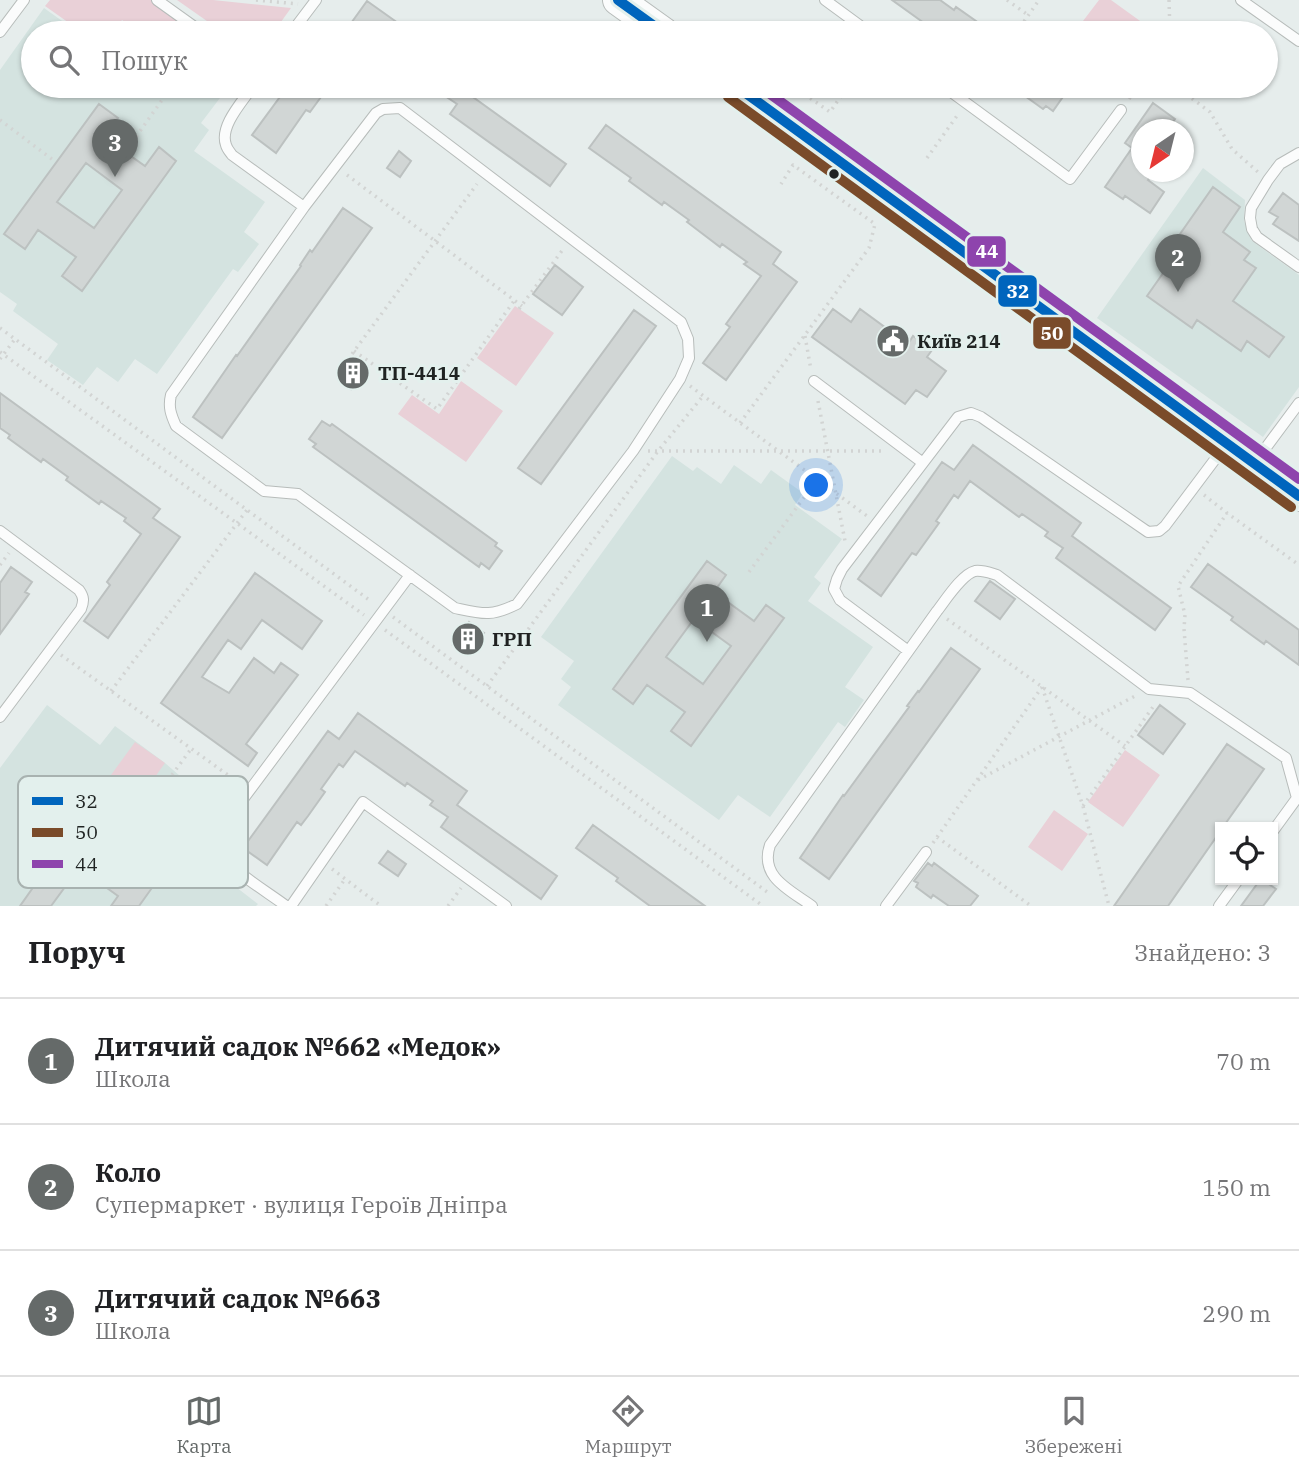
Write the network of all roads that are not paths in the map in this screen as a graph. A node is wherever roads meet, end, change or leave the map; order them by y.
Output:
1 (24, 0) edge
2 (157, 0) edge
3 (316, 0) edge
4 (618, 0) edge
5 (824, 0) edge
6 (1241, 0) edge
7 (187, 21) edge
8 (300, 21) edge
9 (647, 21) edge
10 (853, 21) edge
11 (1271, 21) edge
12 (1278, 26) edge
13 (0, 32) edge
14 (1299, 41) edge
15 (245, 98) edge
16 (753, 98) edge
17 (959, 98) edge
18 (1121, 110) dead end
19 (1299, 153) edge
20 (304, 207) junction
21 (1299, 267) edge
22 (814, 381) road end
23 (1299, 403) edge
24 (1227, 443) junction
25 (923, 463) junction
26 (1255, 463) junction
27 (1299, 496) edge
28 (0, 531) edge
29 (410, 575) junction
30 (907, 650) junction
31 (0, 717) edge
32 (248, 792) edge
33 (1278, 824) edge
34 (926, 852) road end
35 (248, 877) edge
36 (1234, 885) edge
37 (288, 906) edge
38 (506, 906) edge
39 (812, 906) edge
40 (886, 906) edge
41 (1219, 906) edge

1 - 13 lane
2 - 7 lane
3 - 8 lane
4 - 9 main road
5 - 10 lane
6 - 11 lane
12 - 14 lane
15 - 20 lane
16 - 24 main road
17 - 18 lane
19 - 21 lane
20 - 29 lane
20 - 29 lane
22 - 25 lane
23 - 26 lane
24 - 25 lane
24 - 26 main road
25 - 30 lane
26 - 27 main road
28 - 31 lane
29 - 32 lane
30 - 33 lane
30 - 39 lane
34 - 40 lane
35 - 37 lane
36 - 41 lane
37 - 38 lane

